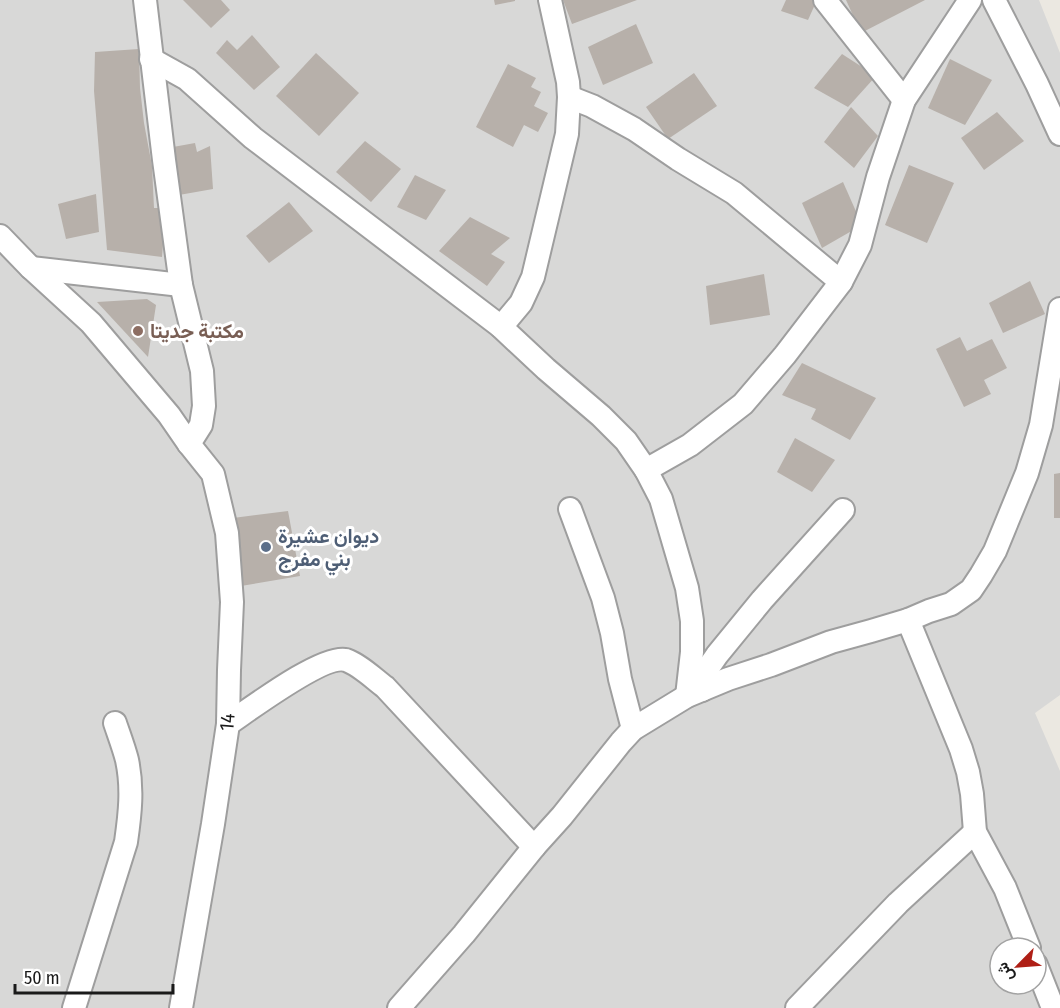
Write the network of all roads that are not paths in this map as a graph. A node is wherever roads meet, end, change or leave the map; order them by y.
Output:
1 (145, 0) edge
2 (550, 0) edge
3 (825, 0) edge
4 (970, 0) edge
5 (994, 0) edge
6 (151, 59) junction
7 (569, 97) junction
8 (904, 100) junction
9 (1060, 134) edge
10 (2, 241) edge
11 (31, 268) junction
12 (841, 282) junction
13 (181, 285) junction
14 (1060, 309) edge
15 (500, 326) junction
16 (189, 444) junction
17 (646, 470) junction
18 (570, 509) dead end
19 (843, 510) dead end
20 (909, 620) junction
21 (695, 693) junction
22 (115, 723) dead end
23 (228, 724) junction
24 (633, 729) junction
25 (975, 832) junction
26 (534, 848) junction
27 (1024, 936) edge
28 (74, 1008) edge
29 (180, 1008) edge
30 (399, 1008) edge
31 (797, 1008) edge

1 - 6 street
2 - 7 street
3 - 8 street
4 - 8 street
5 - 9 street
6 - 13 street
6 - 15 street
7 - 12 street
7 - 15 street
8 - 12 street
10 - 11 street, 14
11 - 13 street
11 - 16 street, 14
12 - 17 street
13 - 16 street
14 - 20 street
15 - 17 street
16 - 23 street, 14
17 - 21 street
18 - 24 street
19 - 21 street
20 - 21 street
20 - 25 street
21 - 24 street
22 - 28 street
23 - 26 street
23 - 29 street, 14
24 - 26 street
25 - 27 street
25 - 31 street
26 - 30 street

